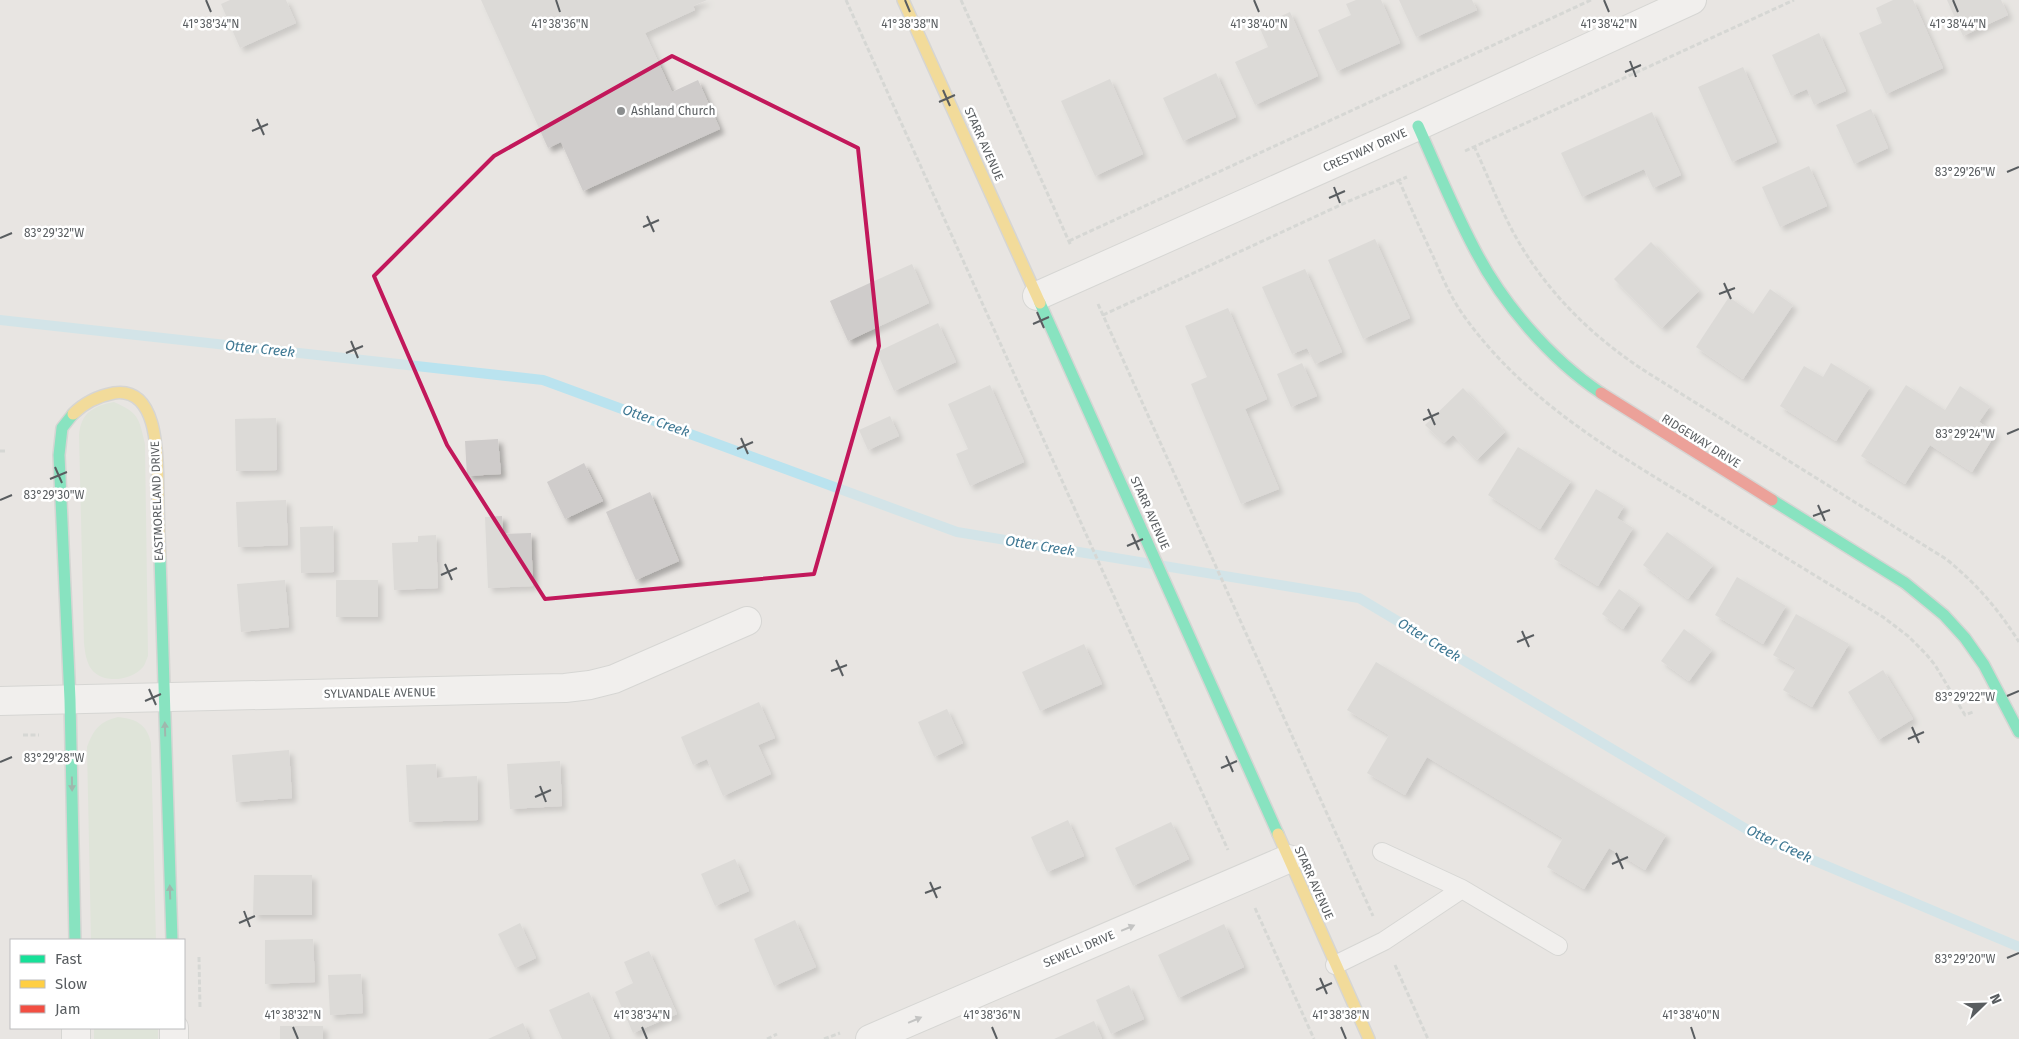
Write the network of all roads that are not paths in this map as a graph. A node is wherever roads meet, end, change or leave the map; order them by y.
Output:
1 (903, 0) edge
2 (1692, 0) edge
3 (1418, 126) junction
4 (1037, 296) junction
5 (747, 620) dead end
6 (164, 697) junction
7 (70, 700) junction
8 (0, 701) edge
9 (2019, 732) edge
10 (1382, 852) dead end
11 (1288, 858) junction
12 (1462, 889) junction
13 (75, 939) edge
14 (172, 939) edge
15 (1558, 946) dead end
16 (1336, 965) junction
17 (870, 1039) edge
18 (1368, 1039) edge

1 - 4 street, STARR AVENUE
2 - 3 street, CRESTWAY DRIVE
3 - 4 street, CRESTWAY DRIVE
3 - 9 street, RIDGEWAY DRIVE
4 - 11 street, STARR AVENUE
5 - 6 street, SYLVANDALE AVENUE
6 - 7 street, SYLVANDALE AVENUE
6 - 7 street, EASTMORELAND DRIVE
14 -> 6 street, EASTMORELAND DRIVE
7 - 8 street, SYLVANDALE AVENUE
7 -> 13 street, EASTMORELAND DRIVE
10 - 12 lane
11 - 16 street, STARR AVENUE
17 -> 11 street, SEWELL DRIVE
12 - 15 lane
12 - 16 lane
16 - 18 street, STARR AVENUE

